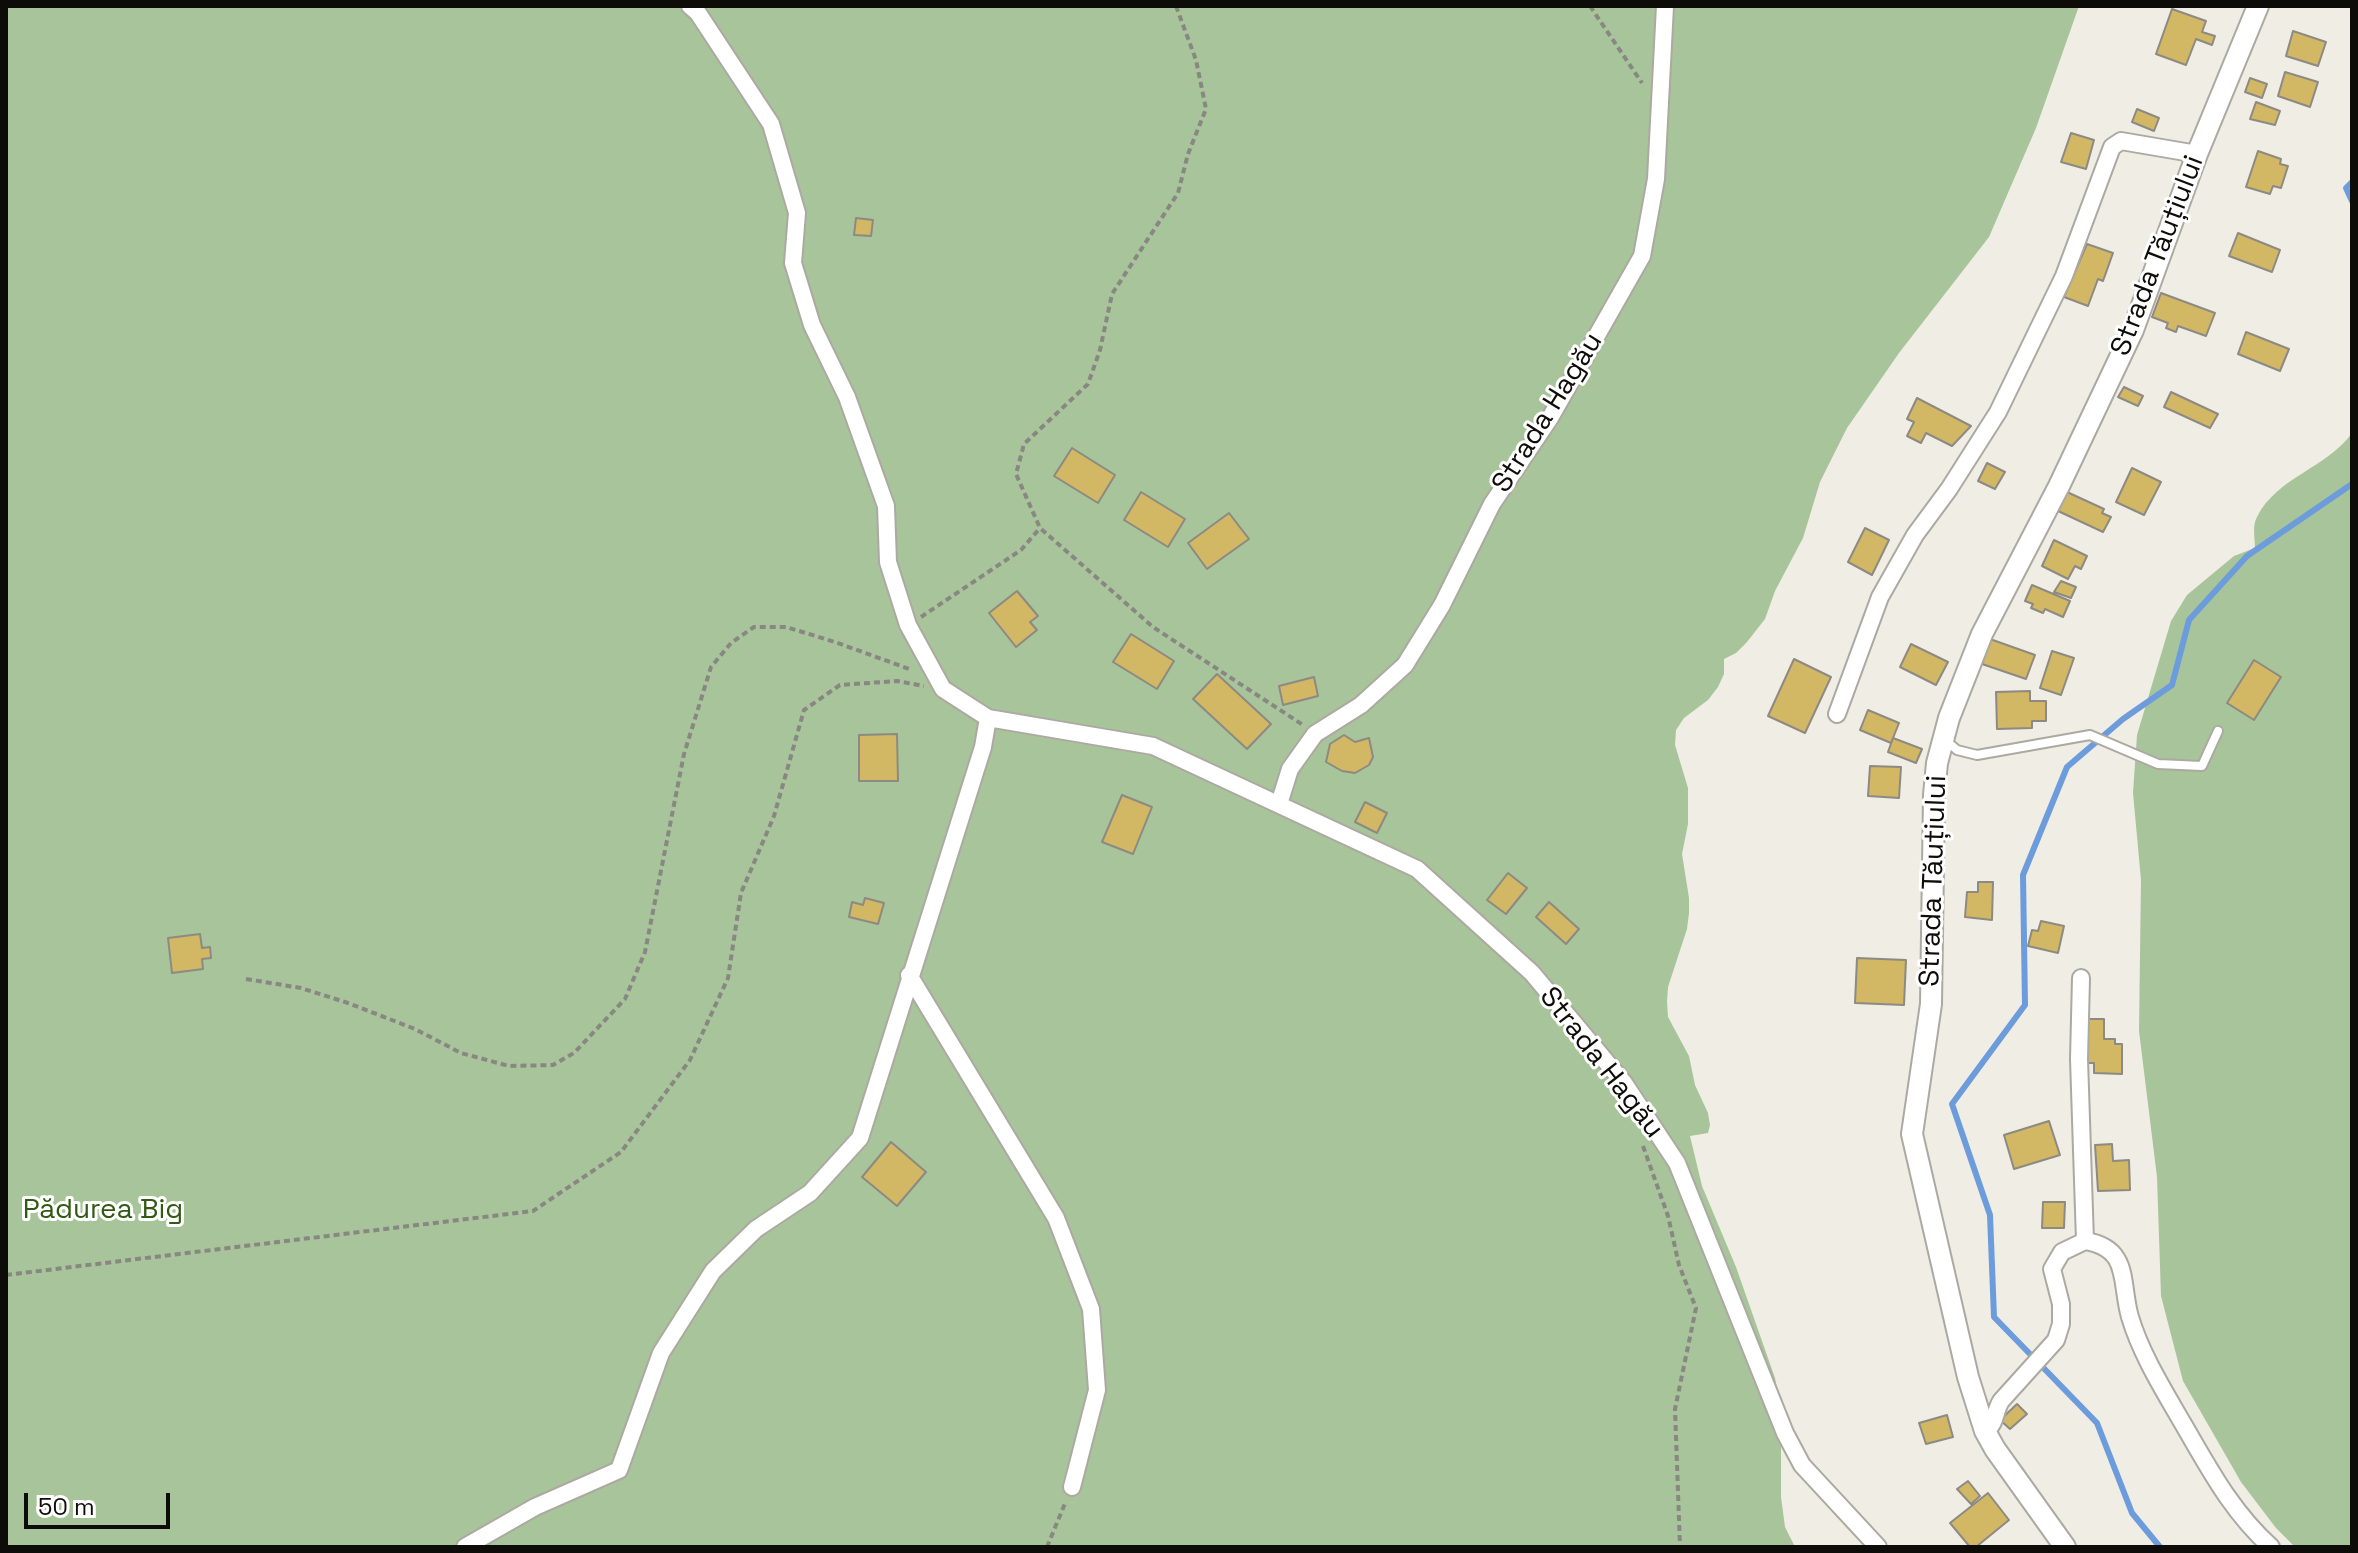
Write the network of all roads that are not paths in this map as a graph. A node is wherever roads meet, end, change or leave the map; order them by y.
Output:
1 (690, 6) edge
2 (1665, 6) edge
3 (2258, 6) edge
4 (2197, 154) junction
5 (1837, 714) dead end
6 (988, 718) junction
7 (2218, 731) dead end
8 (1944, 739) junction
9 (1279, 804) junction
10 (909, 975) junction
11 (2081, 978) dead end
12 (2085, 1241) junction
13 (1985, 1431) junction
14 (1072, 1487) road end
15 (465, 1547) edge
16 (1878, 1547) edge
17 (2065, 1547) edge
18 (2271, 1547) edge

1 - 6 street
2 - 9 street, Strada Hagău
3 - 4 street, Strada Tăuțiului
4 - 5 street
4 - 8 street, Strada Tăuțiului
6 - 9 street, Strada Hagău
6 - 10 street
7 - 8 lane
8 - 13 street, Strada Tăuțiului
9 - 16 street, Strada Hagău
10 - 14 street
10 - 15 street
11 - 12 street
12 - 13 street
12 - 18 street
13 - 17 street, Strada Tăuțiului

